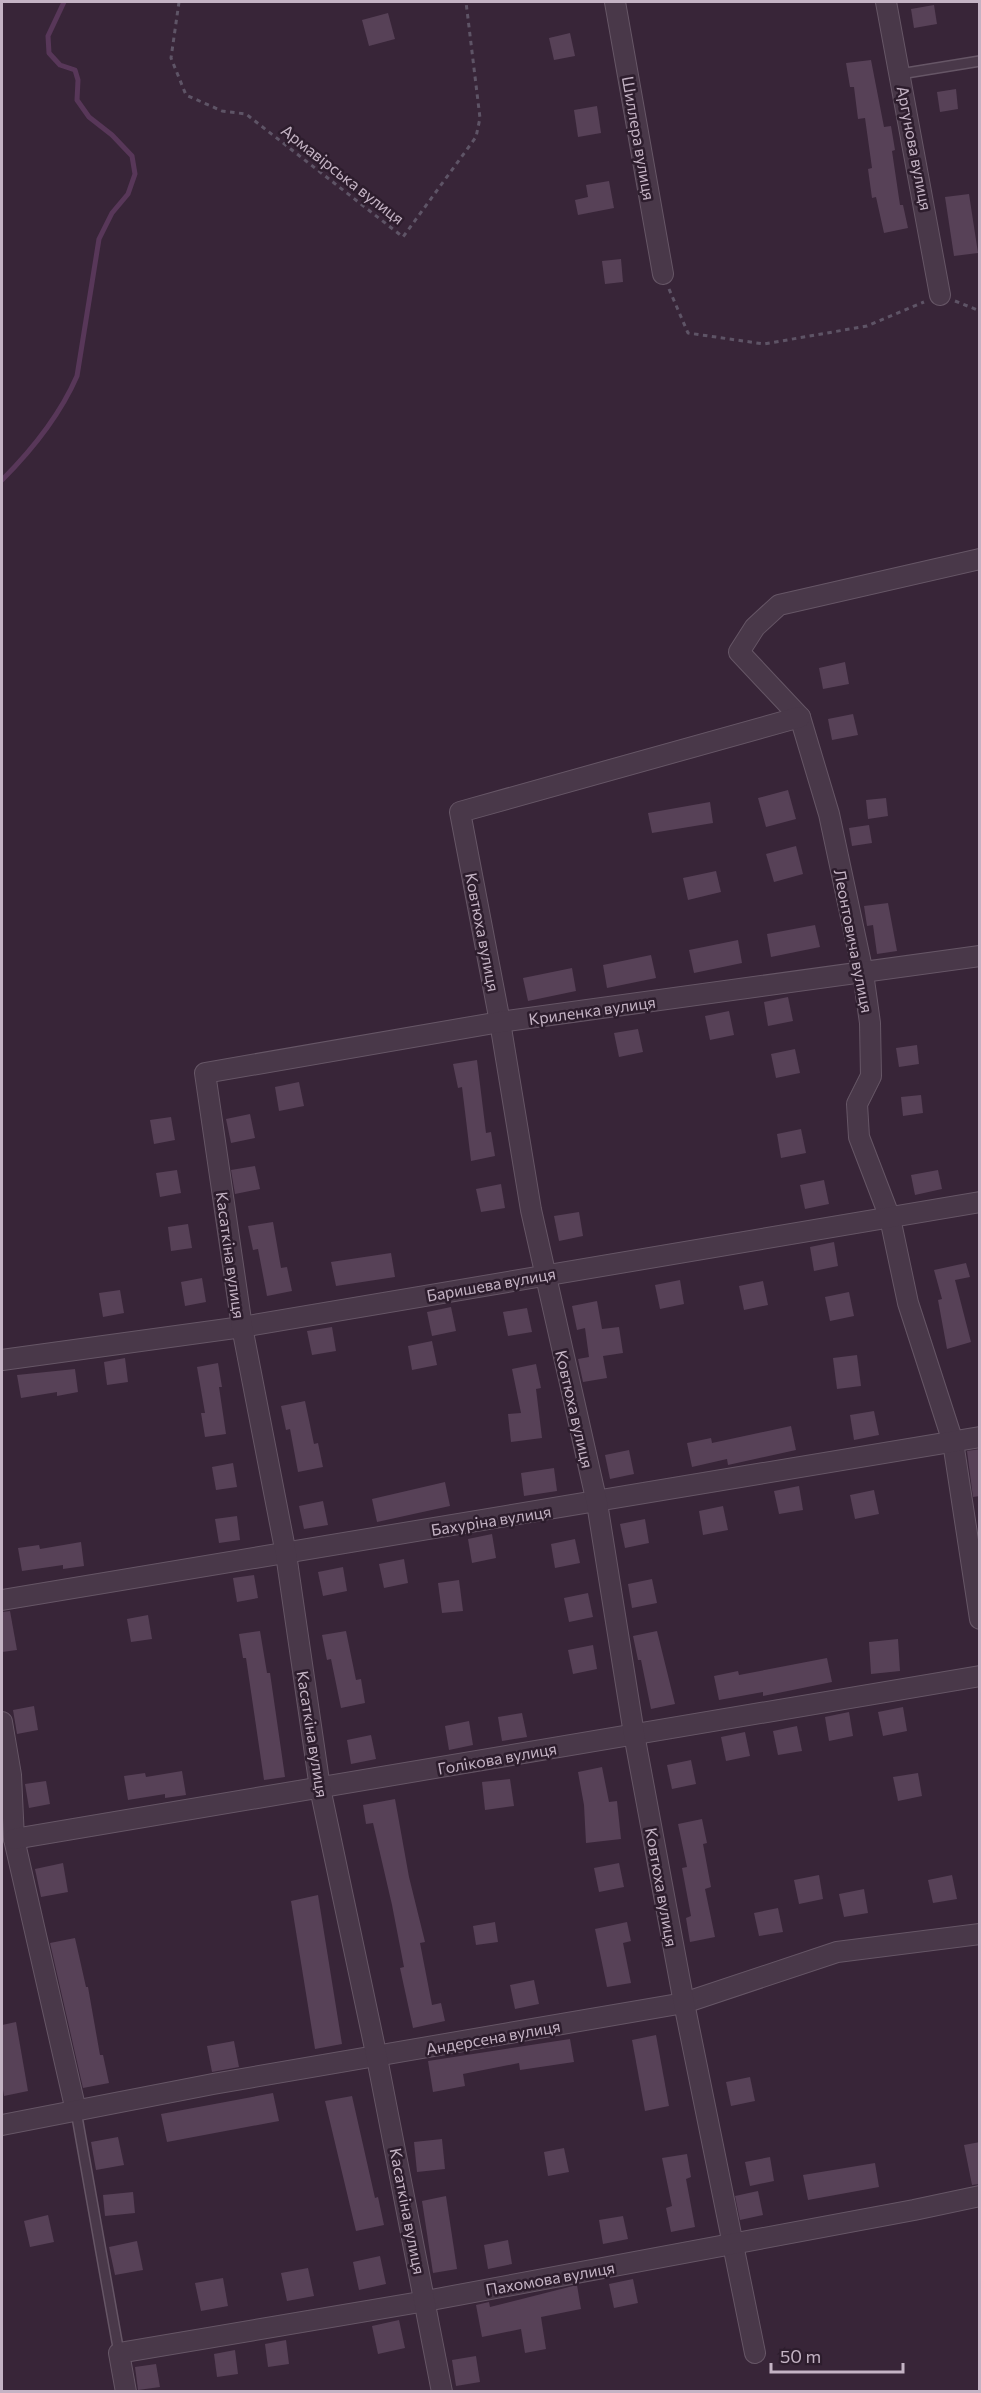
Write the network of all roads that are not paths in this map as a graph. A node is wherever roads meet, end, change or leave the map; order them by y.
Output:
1 (615, 2) edge
2 (886, 2) edge
3 (980, 61) edge
4 (900, 74) junction
5 (663, 274) road end
6 (940, 295) road end
7 (980, 559) edge
8 (800, 717) junction
9 (980, 956) edge
10 (863, 973) junction
11 (500, 1022) junction
12 (205, 1073) joint
13 (980, 1202) edge
14 (890, 1218) junction
15 (544, 1274) junction
16 (242, 1327) junction
17 (2, 1360) edge
18 (980, 1437) edge
19 (953, 1442) junction
20 (597, 1503) junction
21 (286, 1554) junction
22 (2, 1600) edge
23 (980, 1619) edge
24 (980, 1676) edge
25 (2, 1722) edge
26 (634, 1734) junction
27 (320, 1788) junction
28 (14, 1839) junction
29 (980, 1934) edge
30 (684, 2003) junction
31 (377, 2058) junction
32 (76, 2111) junction
33 (2, 2125) edge
34 (980, 2196) edge
35 (731, 2244) junction
36 (426, 2301) junction
37 (119, 2353) junction
38 (755, 2353) dead end
39 (126, 2391) edge
40 (442, 2391) edge

1 - 5 street, Шиллера вулиця
2 - 4 street, Аргунова вулиця
3 - 4 lane
4 - 6 street, Аргунова вулиця
7 - 8 street
8 - 10 street, Леонтовича вулиця
8 - 11 street, Ковтюха вулиця
9 - 10 street, Криленка вулиця
10 - 11 street, Криленка вулиця
10 - 14 street, Леонтовича вулиця
11 - 12 street, Криленка вулиця
11 - 15 street, Ковтюха вулиця
12 - 16 street, Касаткіна вулиця
13 - 14 street, Баришева вулиця
14 - 15 street, Баришева вулиця
14 - 19 street, Леонтовича вулиця
15 - 16 street, Баришева вулиця
15 - 20 street, Ковтюха вулиця
16 - 17 street, Баришева вулиця
16 - 21 street, Касаткіна вулиця
18 - 19 street, Бахуріна вулиця
19 - 20 street, Бахуріна вулиця
19 - 23 street, Леонтовича вулиця
20 - 21 street, Бахуріна вулиця
20 - 26 street, Ковтюха вулиця
21 - 22 street, Бахуріна вулиця
21 - 27 street, Касаткіна вулиця
24 - 26 street, Голікова вулиця
25 - 28 street
26 - 27 street, Голікова вулиця
26 - 30 street, Ковтюха вулиця
27 - 28 street, Голікова вулиця
27 - 31 street, Касаткіна вулиця
28 - 32 street
29 - 30 street, Андерсена вулиця
30 - 31 street, Андерсена вулиця
30 - 35 street, Ковтюха вулиця
31 - 32 street, Андерсена вулиця
31 - 36 street, Касаткіна вулиця
32 - 33 street, Андерсена вулиця
32 - 37 lane
34 - 35 street, Пахомова вулиця
35 - 36 street, Пахомова вулиця
35 - 38 street, Ковтюха вулиця
36 - 37 street, Пахомова вулиця
36 - 40 street, Касаткіна вулиця
37 - 39 street

